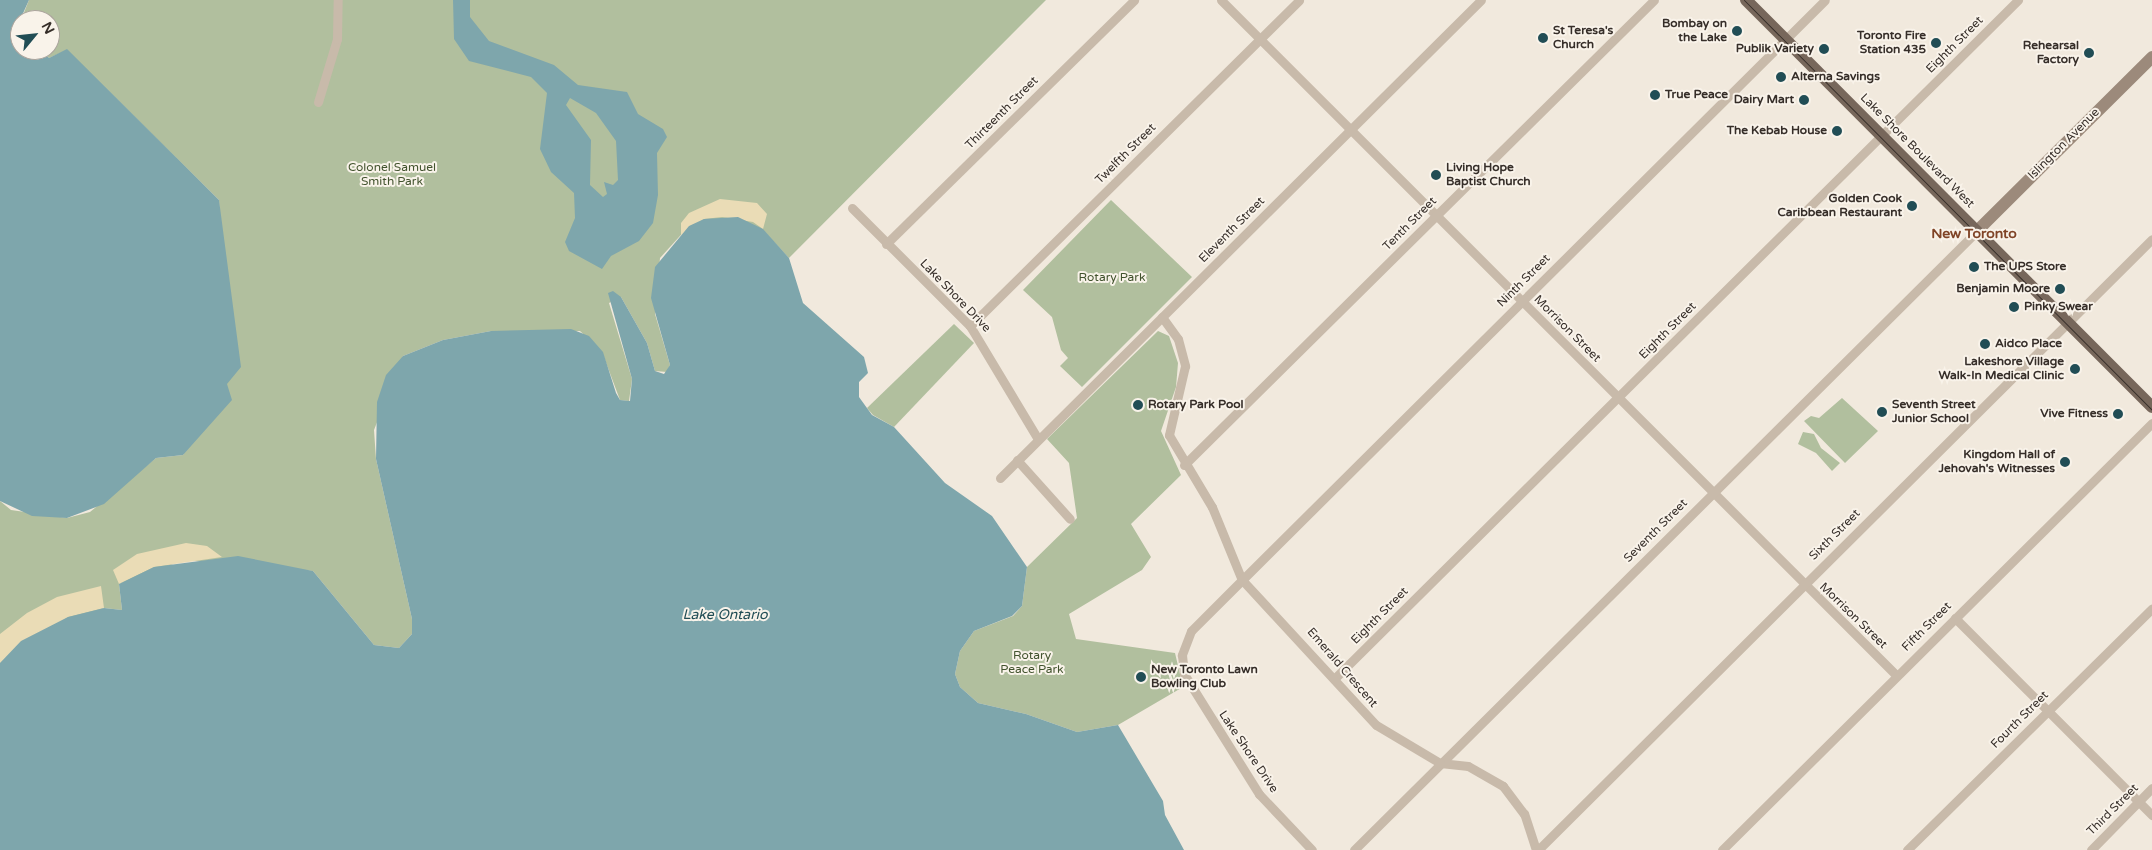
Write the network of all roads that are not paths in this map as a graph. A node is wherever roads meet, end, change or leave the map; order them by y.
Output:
1 (338, 0) edge
2 (1134, 0) edge
3 (1221, 0) edge
4 (1299, 0) edge
5 (1481, 0) edge
6 (1654, 0) edge
7 (1746, 0) edge
8 (1825, 0) edge
9 (2018, 0) edge
10 (1260, 38) junction
11 (1785, 39) junction
12 (2152, 57) edge
13 (318, 102) dead end
14 (1351, 129) junction
15 (1882, 136) junction
16 (852, 208) dead end
17 (1436, 215) junction
18 (1977, 231) junction
19 (2152, 239) edge
20 (886, 244) junction
21 (1522, 301) junction
22 (1162, 317) junction
23 (2068, 323) junction
24 (970, 326) junction
25 (1618, 397) junction
26 (2152, 407) edge
27 (2152, 423) edge
28 (1038, 439) junction
29 (1017, 460) junction
30 (1184, 465) junction
31 (1000, 478) dead end
32 (1714, 493) junction
33 (1070, 519) dead end
34 (1242, 580) junction
35 (1803, 585) junction
36 (2152, 608) edge
37 (1955, 618) junction
38 (1896, 675) junction
39 (1334, 679) junction
40 (2047, 711) junction
41 (1440, 763) junction
42 (2152, 788) edge
43 (2138, 802) junction
44 (2152, 815) edge
45 (1312, 850) edge
46 (1354, 850) edge
47 (1537, 850) edge
48 (1722, 850) edge
49 (1907, 850) edge
50 (2091, 850) edge

1 - 13 street
2 - 20 street, Thirteenth Street
3 - 10 street, Morrison Street
4 - 10 street, Twelfth Street
5 - 14 street, Eleventh Street
6 - 17 street, Tenth Street
7 - 11 main road, Lake Shore Boulevard West
8 - 11 street, Ninth Street
9 - 15 street, Eighth Street
10 - 14 street, Morrison Street
10 - 24 street, Twelfth Street
11 - 15 main road, Lake Shore Boulevard West
11 - 21 street, Ninth Street
12 - 18 main road, Islington Avenue
14 - 17 street, Morrison Street
14 - 22 street, Eleventh Street
15 - 18 main road, Lake Shore Boulevard West
15 - 25 street, Eighth Street
16 - 20 street, Lake Shore Drive
17 - 21 street, Morrison Street
17 - 30 street, Tenth Street
18 - 23 main road, Lake Shore Boulevard West
18 - 32 street, Seventh Street
19 - 23 street, Sixth Street
20 - 24 street, Lake Shore Drive
21 - 25 street, Morrison Street
21 - 34 street, Ninth Street
22 - 28 street, Eleventh Street
22 - 30 street
23 - 26 main road, Lake Shore Boulevard West
23 - 35 street, Sixth Street
24 - 28 street, Lake Shore Drive
25 - 32 street, Morrison Street
25 - 39 street, Eighth Street
27 - 37 street, Fifth Street
28 - 29 street, Eleventh Street
29 - 31 street, Eleventh Street
29 - 33 street
30 - 34 street
32 - 35 street, Morrison Street
32 - 41 street, Seventh Street
34 - 39 street, Emerald Crescent
34 - 45 street, Lake Shore Drive
35 - 38 street, Morrison Street
35 - 47 street, Sixth Street
36 - 40 street, Fourth Street
37 - 38 street, Fifth Street
37 - 40 street
38 - 48 street, Fifth Street
39 - 41 street, Emerald Crescent
40 - 43 street
40 - 49 street, Fourth Street
41 - 46 street, Seventh Street
41 - 47 street, Emerald Crescent
42 - 43 street, Third Street
43 - 44 street
43 - 50 street, Third Street

